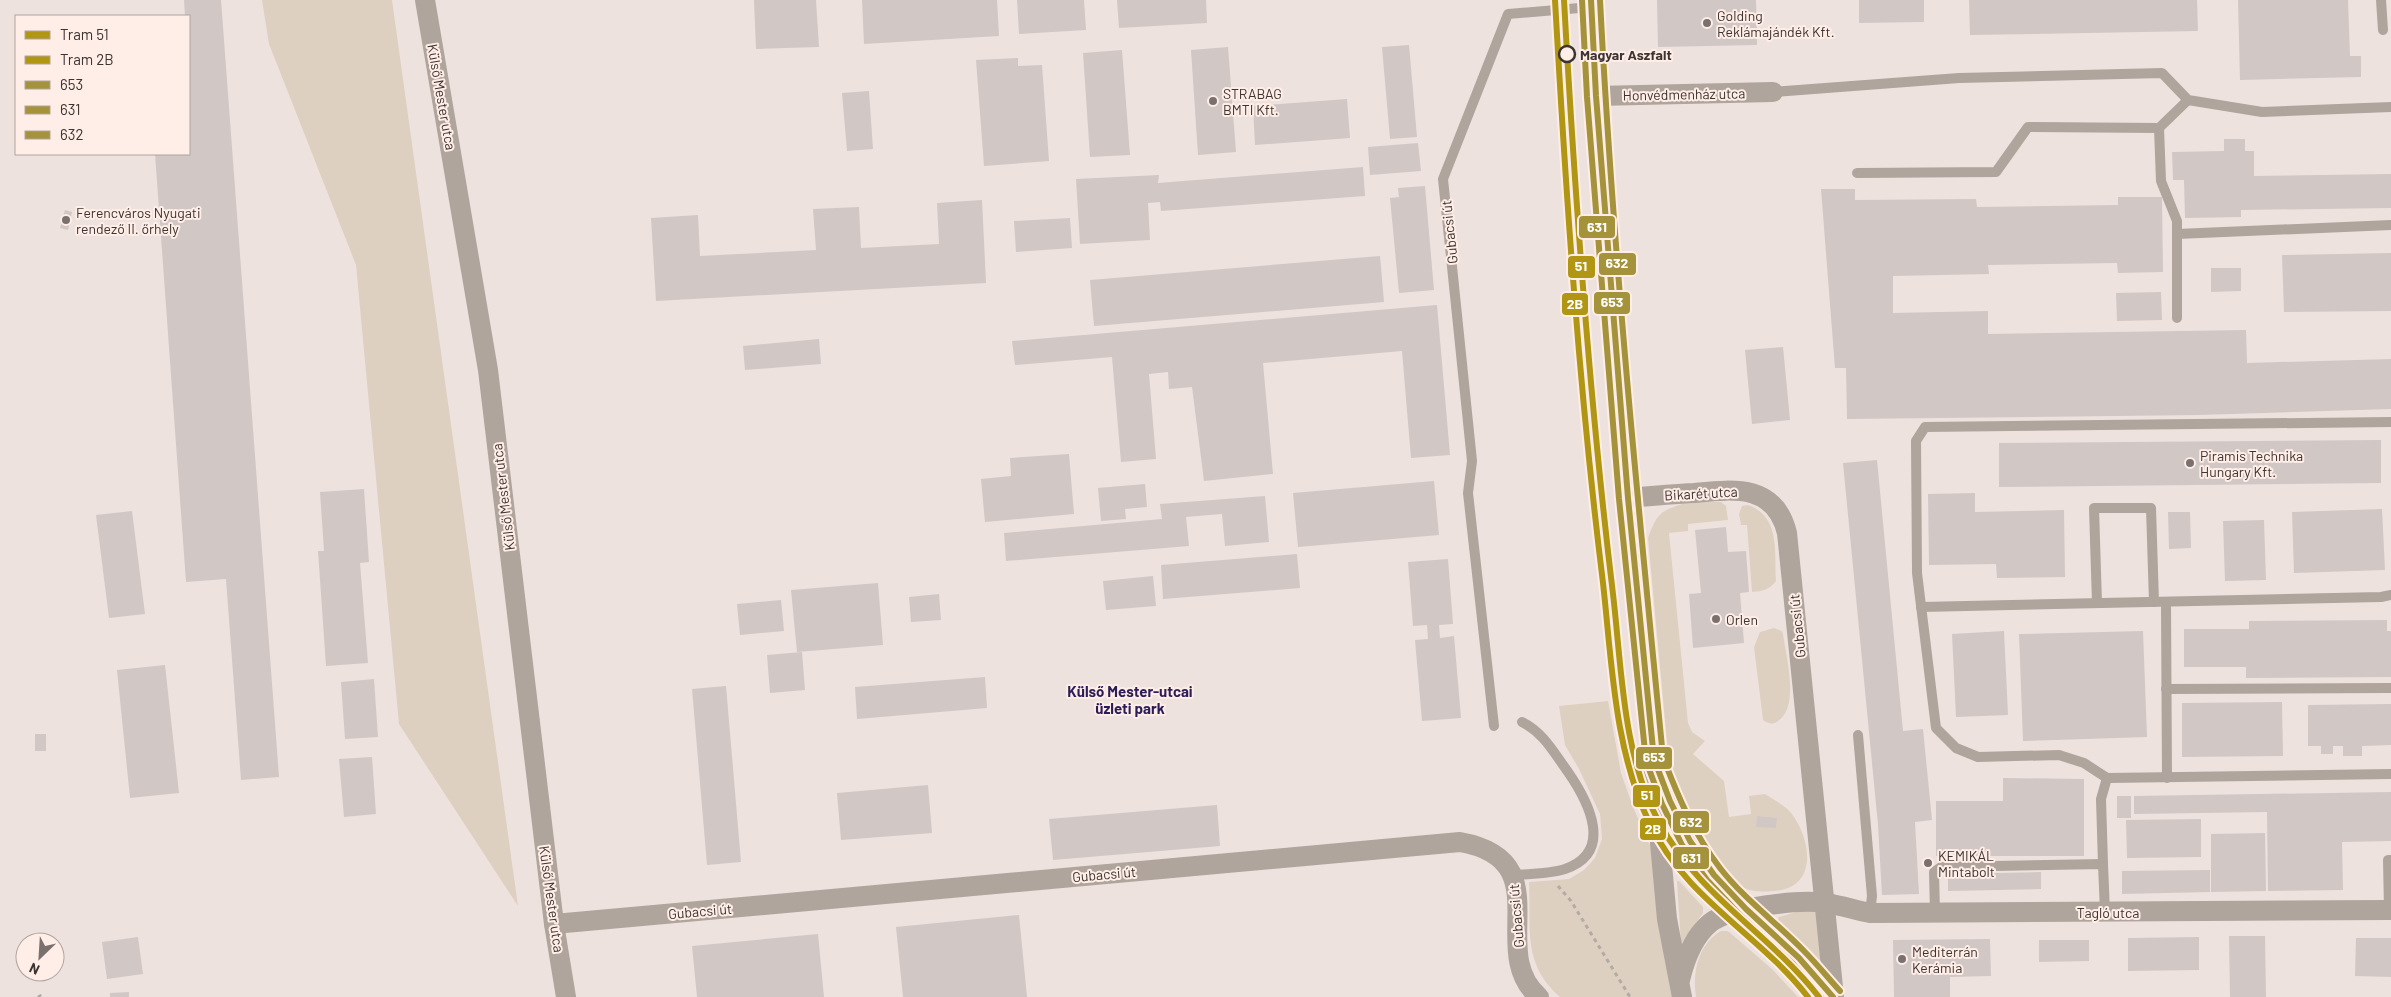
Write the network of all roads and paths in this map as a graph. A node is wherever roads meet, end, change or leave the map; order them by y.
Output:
1 (425, 0) edge
2 (2381, 0) edge
3 (1591, 4) edge
4 (2383, 30) dead end
5 (1773, 92) joint
6 (1596, 96) junction
7 (2188, 100) junction
8 (2391, 107) edge
9 (2159, 128) junction
10 (1857, 174) dead end
11 (2391, 224) edge
12 (2177, 234) junction
13 (2177, 318) dead end
14 (2391, 422) edge
15 (1628, 498) junction
16 (1771, 503) joint
17 (2391, 595) edge
18 (2154, 602) junction
19 (2166, 602) junction
20 (2096, 603) junction
21 (1921, 607) junction
22 (2391, 688) edge
23 (2166, 689) junction
24 (1522, 722) dead end
25 (1494, 726) dead end
26 (1858, 735) dead end
27 (1654, 760) junction
28 (2391, 774) edge
29 (2107, 778) junction
30 (2167, 778) junction
31 (2391, 860) edge
32 (2103, 864) junction
33 (1542, 873) junction
34 (1512, 875) junction
35 (1826, 903) junction
36 (1746, 909) junction
37 (2390, 910) edge
38 (2105, 912) junction
39 (1870, 913) junction
40 (1935, 913) junction
41 (554, 924) junction
42 (1680, 990) edge
43 (566, 997) edge
44 (1539, 997) edge
45 (1630, 997) edge
46 (1833, 997) edge

1 - 41 street, Külső Mester utca
2 - 4 lane
3 - 6 street, Gubacsi út
3 - 25 lane, Gubacsi út
5 - 6 street, Honvédmenház utca
5 - 7 lane
6 - 15 street, Gubacsi út
7 - 8 lane
7 - 9 lane
9 - 10 lane
9 - 12 lane
11 - 12 lane
12 - 13 lane
14 - 21 lane
15 - 16 street, Bikarét utca
15 - 27 street, Gubacsi út
16 - 35 street, Gubacsi út
17 - 19 lane
18 - 19 lane
18 - 20 lane
18 - 20 lane
19 - 23 lane
20 - 21 lane
21 - 29 lane
22 - 23 lane
23 - 30 lane
24 - 33 lane
26 - 39 lane
27 - 36 street, Gubacsi út
27 - 42 street, Gubacsi út
28 - 30 lane
29 - 30 lane
29 - 32 lane
31 - 37 lane
32 - 38 lane
32 - 40 lane
33 - 34 lane
33 - 45 path
34 - 41 street, Gubacsi út
34 - 44 street, Gubacsi út
35 - 36 street, Gubacsi út
35 - 39 street, Tagló utca
35 - 46 street, Gubacsi út
36 - 42 street, Gubacsi út
36 - 46 street, Gubacsi út
37 - 38 street, Tagló utca
38 - 40 street, Tagló utca
39 - 40 street, Tagló utca
41 - 43 street, Külső Mester utca

